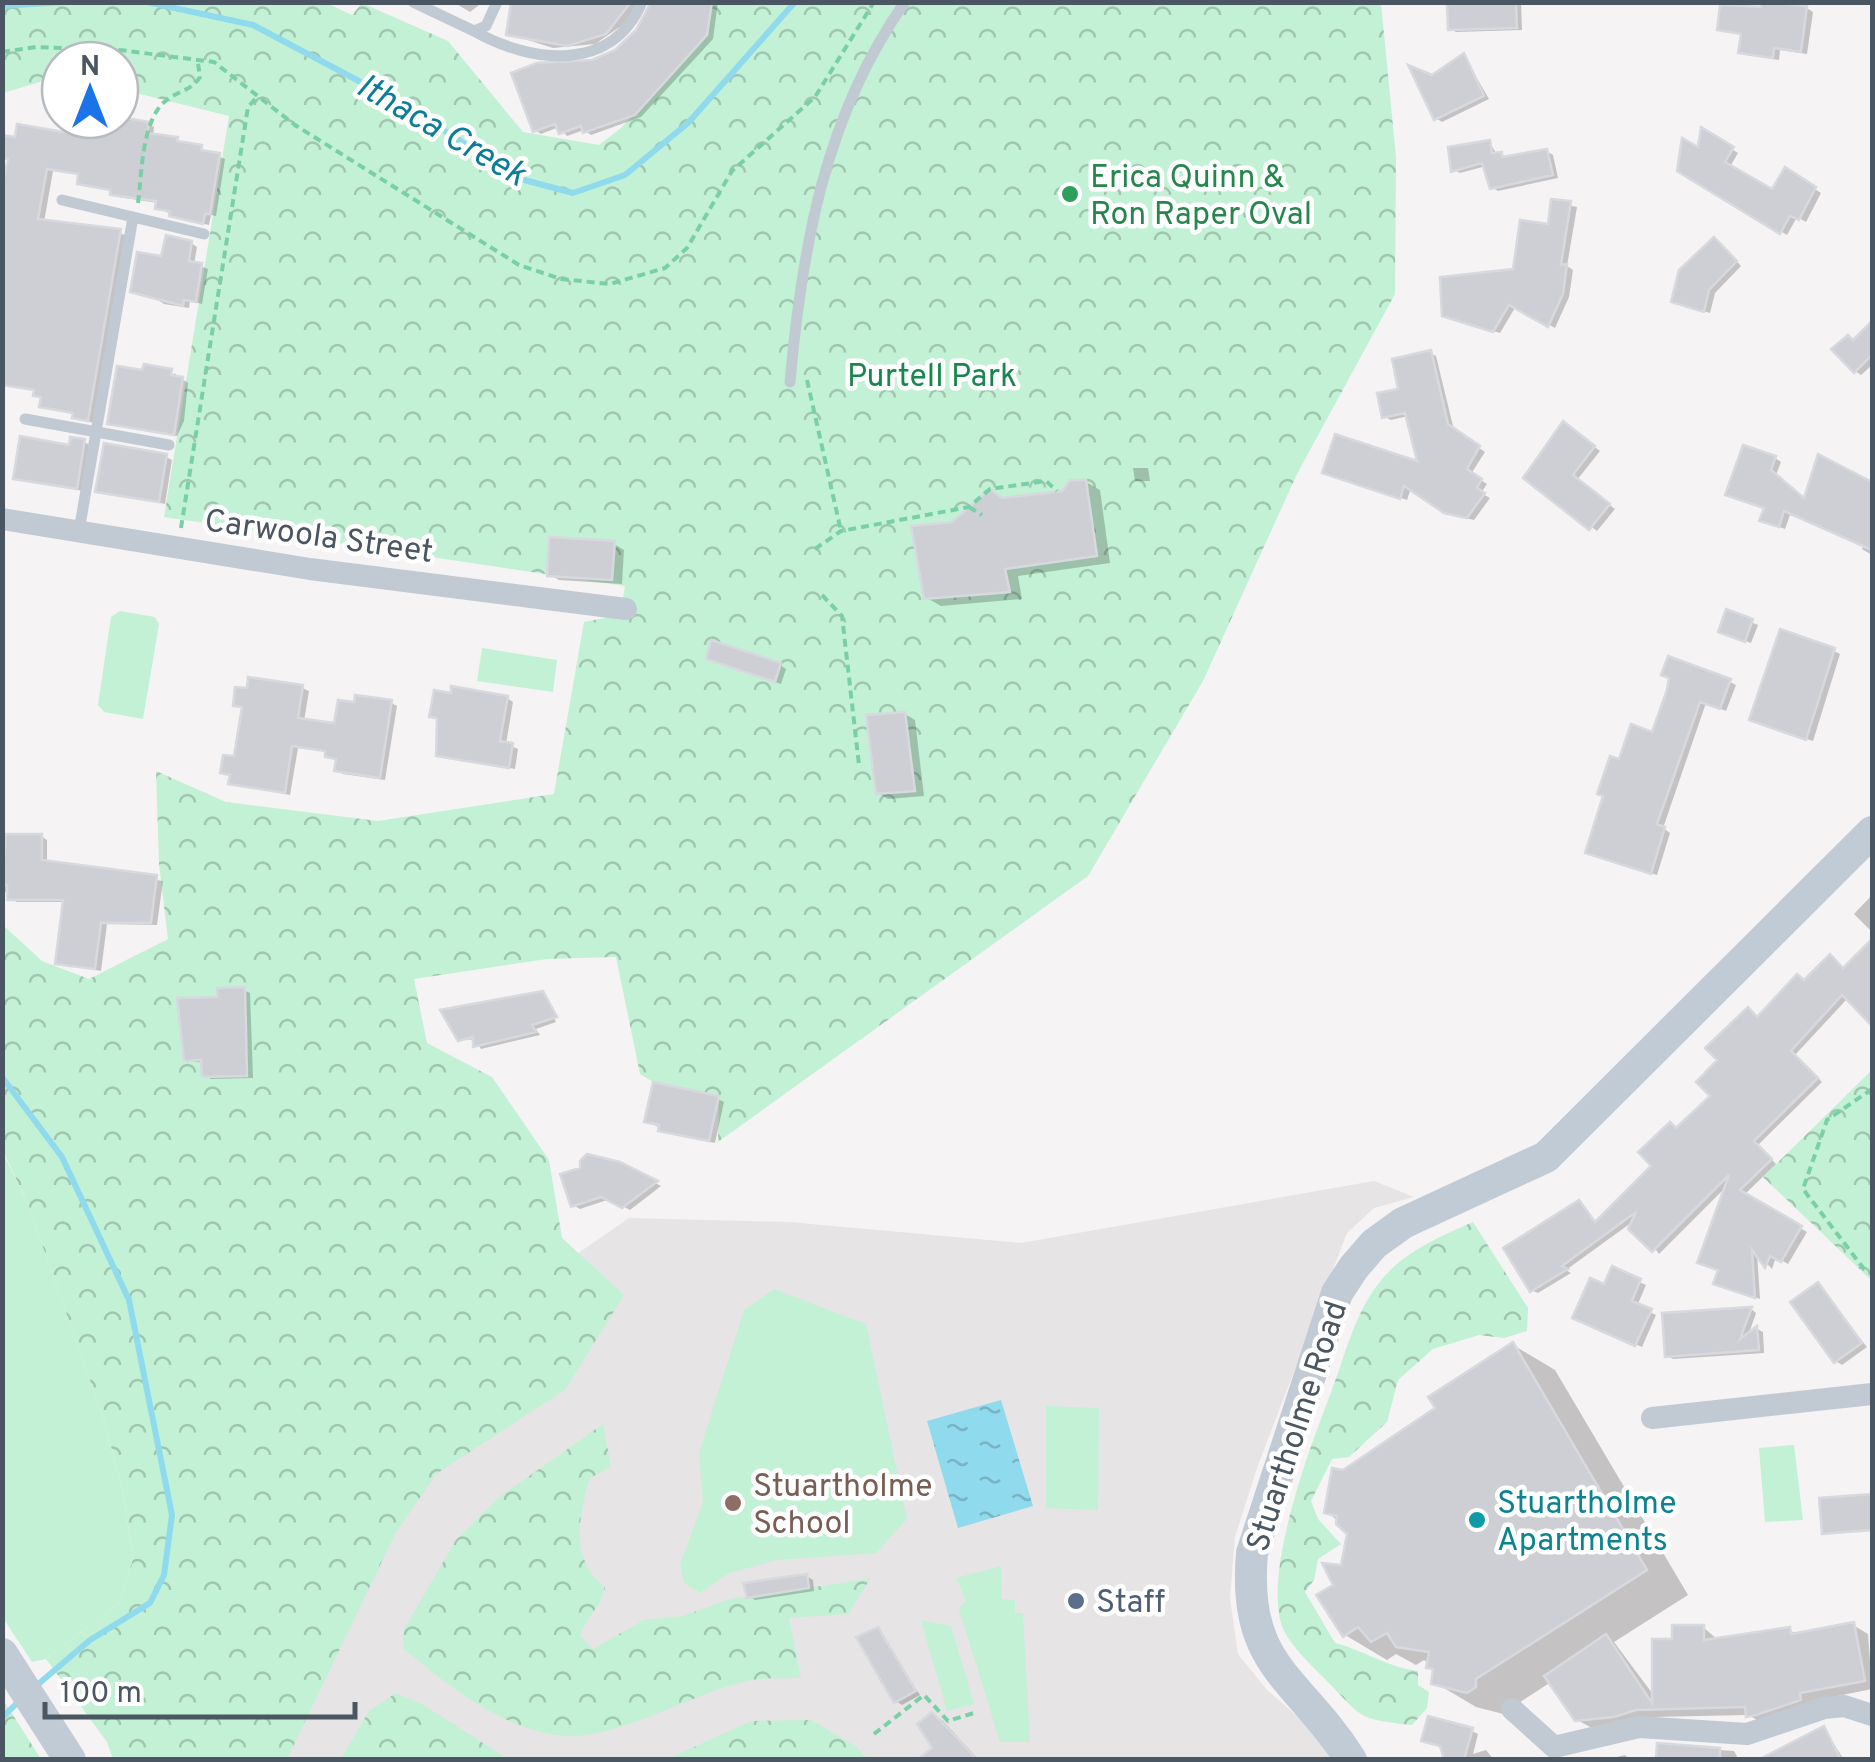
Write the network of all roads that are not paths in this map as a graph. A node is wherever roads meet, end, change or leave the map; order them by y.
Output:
1 (413, 2) edge
2 (497, 2) edge
3 (642, 2) edge
4 (905, 2) edge
5 (474, 31) junction
6 (62, 200) dead end
7 (135, 218) junction
8 (204, 234) dead end
9 (790, 382) dead end
10 (25, 419) dead end
11 (96, 432) junction
12 (169, 445) dead end
13 (2, 519) edge
14 (79, 530) junction
15 (626, 610) dead end
16 (1872, 832) edge
17 (1872, 1394) edge
18 (1652, 1418) dead end
19 (6, 1660) edge
20 (1512, 1709) dead end
21 (1872, 1715) edge
22 (70, 1760) edge
23 (1351, 1760) edge

1 - 5 lane
2 - 5 lane
3 - 5 lane
4 - 9 lane
6 - 7 lane
7 - 8 lane
7 - 11 lane
10 - 11 lane
11 - 12 lane
11 - 14 lane
13 - 14 street, Carwoola Street
14 - 15 street, Carwoola Street
16 - 23 main road, Stuartholme Road
17 - 18 street
19 - 22 main road
20 - 21 street

